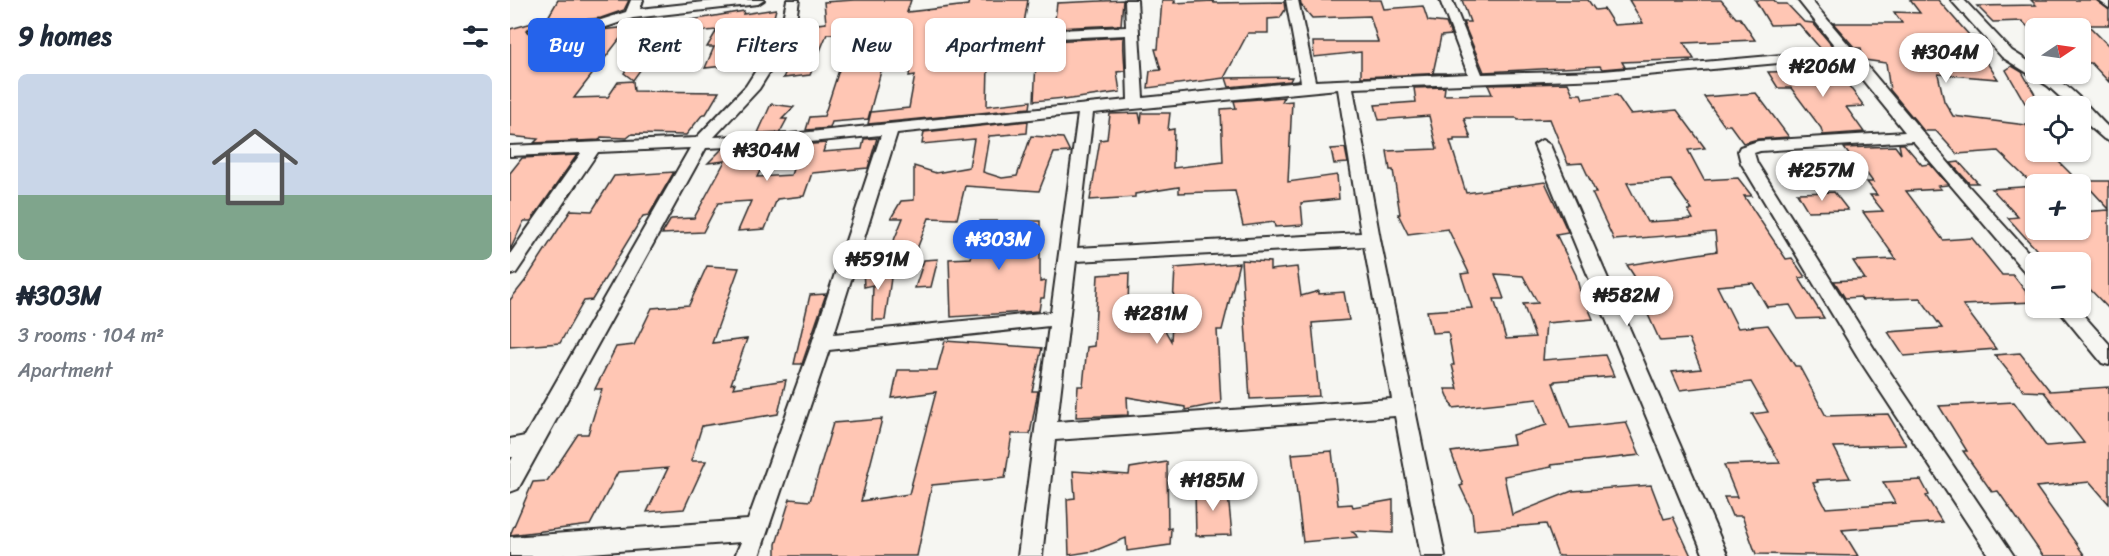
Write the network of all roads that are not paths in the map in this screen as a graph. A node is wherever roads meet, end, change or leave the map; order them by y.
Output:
1 (637, 0) edge
2 (758, 0) edge
3 (793, 0) edge
4 (1131, 0) edge
5 (1292, 0) edge
6 (1446, 0) edge
7 (1804, 0) edge
8 (1957, 0) edge
9 (2104, 0) edge
10 (2109, 4) edge
11 (631, 14) junction
12 (605, 23) edge
13 (1133, 31) junction
14 (1066, 34) edge
15 (1848, 53) junction
16 (2025, 65) edge
17 (1477, 78) junction
18 (2054, 84) edge
19 (1346, 85) junction
20 (1309, 86) junction
21 (2067, 96) edge
22 (1136, 103) junction
23 (1086, 109) junction
24 (2091, 119) edge
25 (891, 130) junction
26 (1917, 136) junction
27 (2109, 136) edge
28 (701, 142) junction
29 (1542, 145) dead end
30 (594, 146) junction
31 (510, 151) edge
32 (1371, 239) junction
33 (1068, 255) junction
34 (2025, 260) edge
35 (510, 268) edge
36 (1059, 318) junction
37 (2075, 318) edge
38 (822, 343) junction
39 (2109, 357) edge
40 (1404, 407) junction
41 (1046, 432) junction
42 (531, 444) junction
43 (510, 447) edge
44 (510, 482) edge
45 (755, 530) junction
46 (510, 548) edge
47 (747, 556) edge
48 (1030, 556) edge
49 (1433, 556) edge
50 (1716, 556) edge
51 (2002, 556) edge

1 - 11 street
2 - 11 street
3 - 28 street
4 - 13 street
5 - 20 street
6 - 17 street
7 - 15 street
8 - 16 street
9 - 10 street
11 - 12 street
13 - 14 street
13 - 22 street
15 - 17 street
15 - 26 street
17 - 19 street
18 - 21 street
19 - 20 street
19 - 32 street
20 - 22 street
22 - 23 street
23 - 25 street
23 - 33 street
24 - 27 street
25 - 28 street
25 - 38 street
26 - 34 street
26 - 51 street
28 - 30 street
28 - 42 street
29 - 50 street
30 - 31 street
30 - 35 street
32 - 33 street
32 - 40 street
33 - 36 street
36 - 38 street
36 - 41 street
37 - 39 street
38 - 45 street
40 - 41 street
40 - 49 street
41 - 48 street
42 - 43 street
42 - 44 street
45 - 46 street
45 - 47 street

